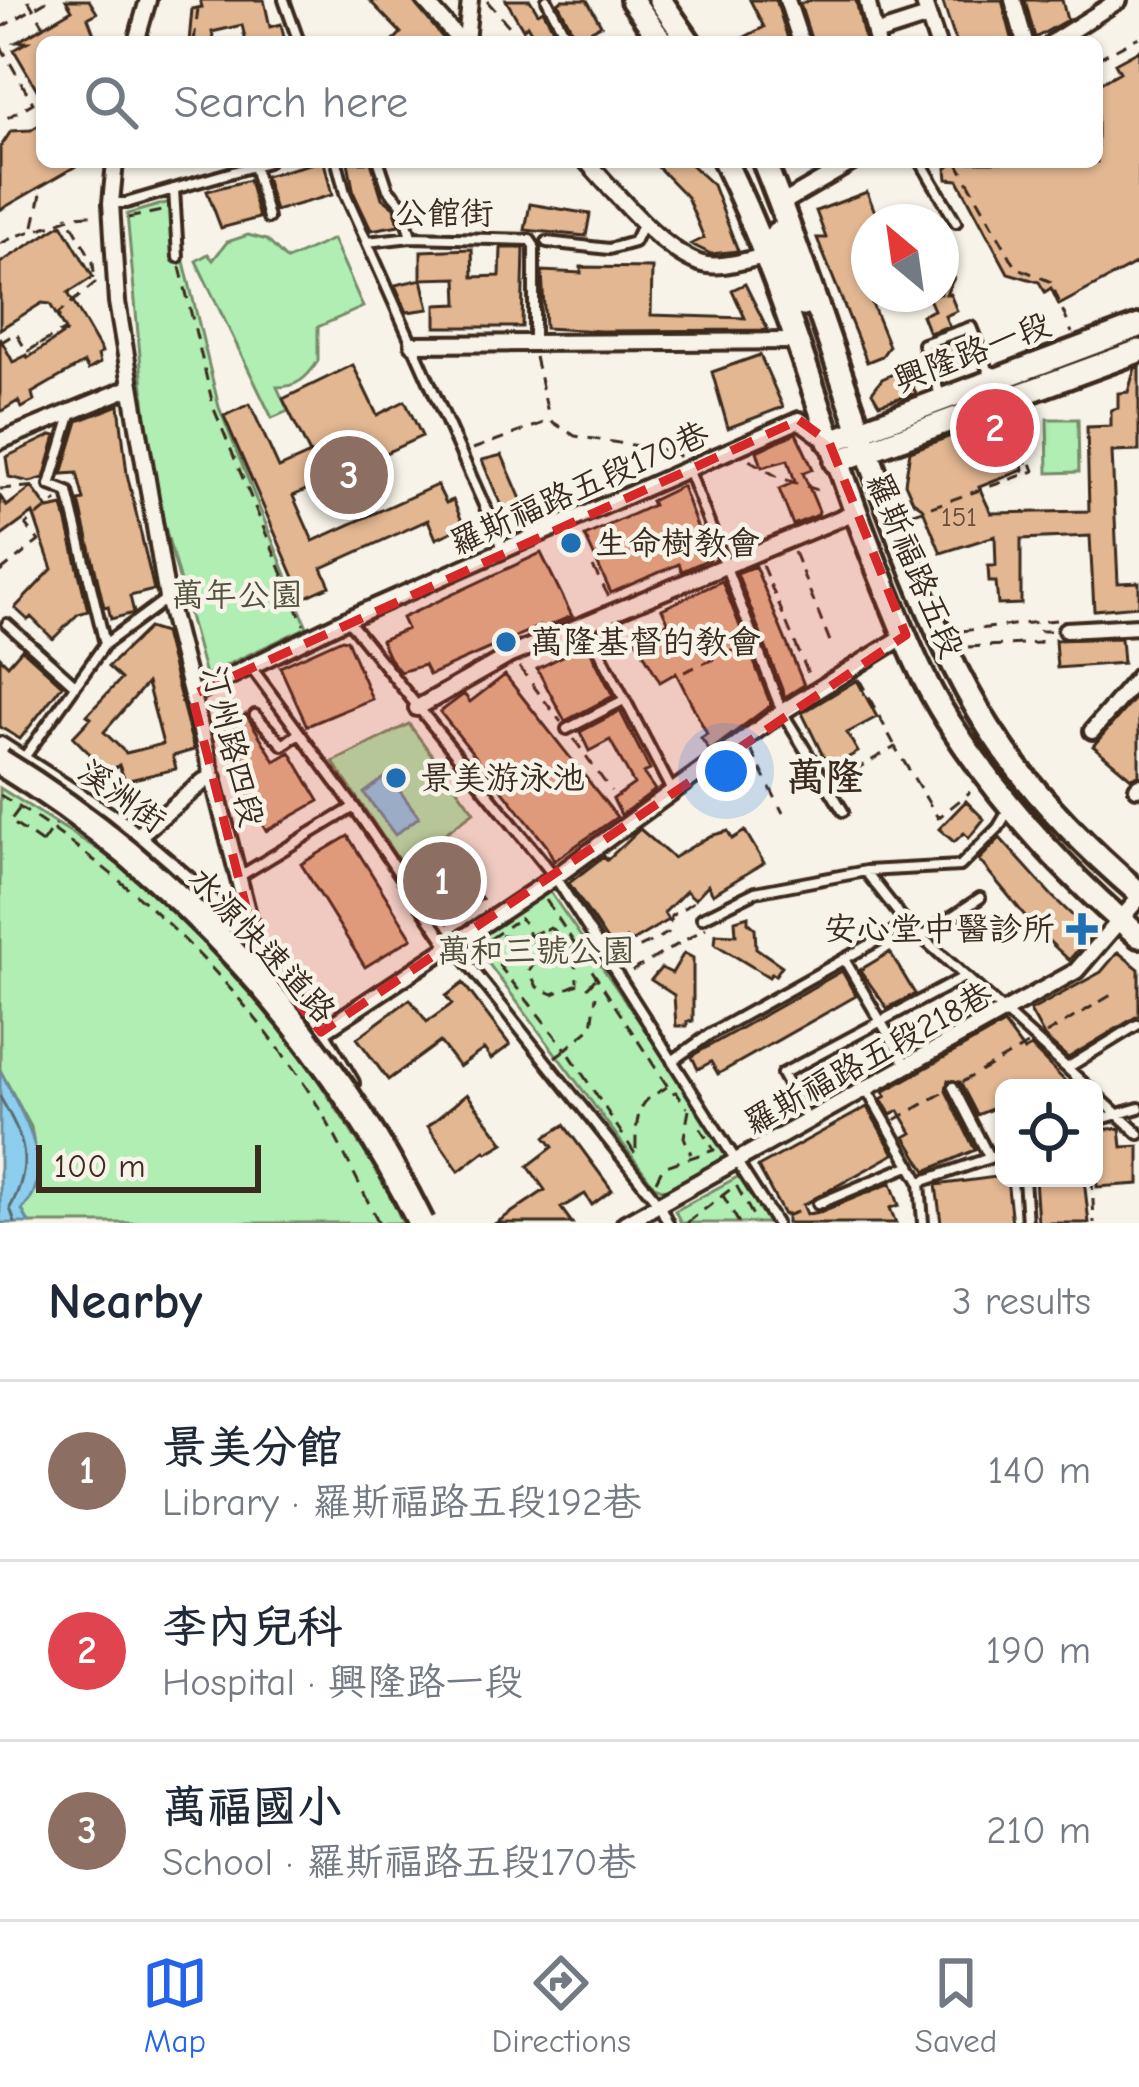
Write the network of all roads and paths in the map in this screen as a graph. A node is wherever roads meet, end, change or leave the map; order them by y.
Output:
1 (28, 0) edge
2 (48, 0) edge
3 (148, 0) edge
4 (199, 0) edge
5 (284, 0) edge
6 (424, 0) edge
7 (470, 0) edge
8 (485, 0) edge
9 (547, 0) edge
10 (632, 0) edge
11 (660, 0) edge
12 (678, 0) edge
13 (787, 0) edge
14 (867, 0) edge
15 (923, 0) edge
16 (1013, 0) edge
17 (1119, 0) edge
18 (33, 8) junction
19 (928, 16) junction
20 (44, 26) dead end
21 (0, 28) edge
22 (138, 36) edge
23 (195, 36) edge
24 (297, 36) edge
25 (458, 36) edge
26 (465, 36) edge
27 (518, 36) edge
28 (566, 36) edge
29 (658, 36) edge
30 (684, 36) edge
31 (700, 36) edge
32 (800, 36) edge
33 (876, 36) edge
34 (881, 36) edge
35 (935, 36) edge
36 (1023, 36) edge
37 (1063, 36) edge
38 (1139, 37) edge
39 (0, 45) edge
40 (1103, 56) edge
41 (36, 101) edge
42 (33, 103) junction
43 (0, 122) edge
44 (114, 168) edge
45 (247, 168) edge
46 (255, 168) edge
47 (339, 168) edge
48 (381, 168) edge
49 (593, 168) edge
50 (728, 168) edge
51 (753, 168) edge
52 (766, 168) edge
53 (844, 168) edge
54 (924, 168) edge
55 (960, 168) edge
56 (42, 189) dead end
57 (174, 189) junction
58 (111, 203) junction
59 (781, 204) junction
60 (946, 204) edge
61 (174, 211) junction
62 (67, 215) junction
63 (92, 215) dead end
64 (127, 218) dead end
65 (268, 218) dead end
66 (644, 221) junction
67 (34, 228) junction
68 (412, 237) junction
69 (367, 242) junction
70 (548, 242) dead end
71 (0, 244) edge
72 (765, 256) junction
73 (178, 257) joint
74 (60, 318) dead end
75 (1139, 326) edge
76 (65, 330) dead end
77 (1073, 338) dead end
78 (796, 341) junction
79 (0, 343) edge
80 (534, 343) junction
81 (413, 344) junction
82 (1139, 351) edge
83 (129, 388) junction
84 (1009, 394) junction
85 (942, 399) junction
86 (71, 415) junction
87 (550, 421) junction
88 (0, 441) edge
89 (862, 441) junction
90 (732, 450) junction
91 (833, 452) junction
92 (461, 453) junction
93 (687, 469) junction
94 (1034, 471) junction
95 (1038, 477) dead end
96 (50, 485) junction
97 (0, 489) edge
98 (68, 492) junction
99 (824, 492) dead end
100 (854, 512) junction
101 (911, 514) dead end
102 (789, 539) junction
103 (504, 550) junction
104 (757, 553) junction
105 (593, 567) dead end
106 (724, 567) junction
107 (0, 572) edge
108 (167, 598) junction
109 (614, 609) junction
110 (347, 619) junction
111 (7, 624) dead end
112 (586, 625) junction
113 (953, 627) dead end
114 (1066, 630) junction
115 (961, 631) dead end
116 (1137, 631) edge
117 (307, 632) dead end
118 (906, 635) junction
119 (753, 641) junction
120 (105, 644) junction
121 (831, 644) dead end
122 (250, 666) junction
123 (852, 667) junction
124 (804, 669) dead end
125 (684, 672) dead end
126 (1139, 676) edge
127 (75, 685) junction
128 (192, 695) junction
129 (624, 700) junction
130 (417, 708) junction
131 (782, 712) junction
132 (255, 715) dead end
133 (566, 729) dead end
134 (1092, 731) dead end
135 (299, 733) junction
136 (745, 738) junction
137 (0, 745) edge
138 (895, 746) junction
139 (8, 761) edge
140 (214, 778) junction
141 (828, 785) junction
142 (671, 789) junction
143 (970, 792) dead end
144 (0, 795) edge
145 (20, 807) junction
146 (355, 807) junction
147 (1011, 808) junction
148 (843, 811) dead end
149 (783, 813) dead end
150 (61, 815) dead end
151 (138, 836) junction
152 (866, 871) junction
153 (239, 877) junction
154 (555, 877) junction
155 (1139, 896) edge
156 (980, 898) dead end
157 (541, 902) dead end
158 (719, 909) junction
159 (530, 910) dead end
160 (514, 912) junction
161 (702, 918) joint
162 (1121, 920) junction
163 (907, 924) junction
164 (542, 931) junction
165 (499, 936) junction
166 (529, 936) junction
167 (1139, 936) edge
168 (921, 937) junction
169 (448, 946) junction
170 (483, 946) junction
171 (257, 950) junction
172 (540, 955) junction
173 (463, 956) junction
174 (844, 958) junction
175 (609, 964) junction
176 (598, 976) junction
177 (623, 976) dead end
178 (964, 977) junction
179 (578, 984) junction
180 (608, 984) junction
181 (588, 987) junction
182 (1113, 994) dead end
183 (596, 996) junction
184 (1004, 1014) junction
185 (881, 1018) junction
186 (1137, 1025) edge
187 (321, 1032) junction
188 (1033, 1041) junction
189 (566, 1049) junction
190 (672, 1061) junction
191 (548, 1062) junction
192 (908, 1068) junction
193 (1066, 1068) junction
194 (672, 1079) dead end
195 (1078, 1079) edge
196 (953, 1087) dead end
197 (669, 1088) junction
198 (867, 1090) junction
199 (1103, 1101) edge
200 (1139, 1108) edge
201 (689, 1110) junction
202 (1118, 1114) junction
203 (1103, 1118) edge
204 (808, 1122) junction
205 (1139, 1134) edge
206 (995, 1155) edge
207 (989, 1156) junction
208 (738, 1161) junction
209 (911, 1166) junction
210 (920, 1182) junction
211 (1025, 1187) edge
212 (1092, 1187) edge
213 (722, 1194) junction
214 (659, 1204) junction
215 (818, 1204) joint
216 (681, 1211) dead end
217 (776, 1221) edge
218 (686, 1222) edge
219 (380, 1223) edge
220 (421, 1223) edge
221 (432, 1223) edge
222 (626, 1223) edge
223 (668, 1223) edge
224 (740, 1223) edge
225 (758, 1223) edge
226 (923, 1223) edge
227 (1028, 1223) edge
228 (1094, 1223) edge

1 - 18 path
2 - 18 path
3 - 22 street
4 - 23 path
5 - 24 lane
6 - 25 street
7 - 26 street
8 - 27 path
9 - 28 lane
10 - 29 main road
11 - 30 main road
12 - 31 main road
13 - 32 street
14 - 33 street
15 - 19 street
16 - 36 street
17 - 37 street
18 - 20 path
18 - 21 path
19 - 34 street
19 - 35 street
38 - 40 path
39 - 42 path
41 - 42 path
42 - 43 path
44 - 58 street, 汀州路四段
45 - 57 lane
46 - 65 lane
47 - 69 lane
48 - 68 lane
49 - 66 street
50 - 72 main road, 羅斯福路五段
51 - 89 main road
52 - 59 main road, 羅斯福路五段
53 - 59 street
54 - 60 lane
55 - 77 path
56 - 67 path
57 - 58 lane
57 - 61 lane
58 - 83 street, 汀州路四段
59 - 89 main road, 羅斯福路五段
61 - 64 path
61 - 73 lane
62 - 63 path
62 - 67 path
62 - 74 path
66 - 70 lane
66 - 72 street
67 - 71 path
68 - 69 lane, 公館街
68 - 80 lane, 公館街
69 - 81 lane, 公館街
72 - 78 main road, 羅斯福路五段
73 - 117 path
75 - 84 main road, 興隆路一段
76 - 79 path
78 - 80 street
78 - 91 main road, 羅斯福路五段
80 - 81 street
80 - 87 path
81 - 92 lane, 公館街
82 - 84 main road, 興隆路一段
83 - 86 street
83 - 108 street, 汀州路四段
84 - 85 main road, 興隆路一段
84 - 85 lane
84 - 89 main road, 興隆路一段
84 - 94 path
85 - 89 main road, 興隆路一段
86 - 88 street
86 - 96 lane
87 - 92 path
87 - 93 path
89 - 91 main road, 興隆路一段
89 - 155 main road, 羅斯福路五段
90 - 91 street, 羅斯福路五段170巷
90 - 93 street, 羅斯福路五段170巷
90 - 99 path
91 - 100 main road, 羅斯福路五段
92 - 103 lane, 公館街
93 - 103 street, 羅斯福路五段170巷
93 - 106 lane
94 - 95 path
94 - 101 path
96 - 97 path
96 - 98 lane
98 - 107 path
98 - 120 lane
100 - 102 street
100 - 118 main road, 羅斯福路五段
102 - 104 street
102 - 121 path
103 - 110 street, 羅斯福路五段170巷
104 - 106 street
104 - 124 path
105 - 109 path
106 - 109 street
106 - 119 lane
108 - 120 lane
108 - 128 street, 汀州路四段
109 - 112 street
110 - 122 street, 羅斯福路五段170巷
110 - 130 lane
111 - 127 lane
112 - 129 lane
112 - 130 street
113 - 114 path
114 - 115 path
114 - 116 street
118 - 123 street
118 - 147 main road, 羅斯福路五段
119 - 125 path
119 - 131 lane
120 - 127 lane
122 - 128 street, 羅斯福路五段170巷
122 - 135 lane
123 - 131 street
123 - 138 path
126 - 134 street
127 - 139 lane
128 - 140 street, 汀州路四段
129 - 133 lane
129 - 142 lane
130 - 154 lane
131 - 136 street
131 - 141 lane
132 - 135 lane
135 - 146 lane
136 - 142 street
136 - 149 path
137 - 139 street, 溪洲街
138 - 141 path
138 - 143 path
139 - 151 street, 溪洲街
139 - 220 highway, 水源快速道路, bridge
140 - 151 street
140 - 153 street, 汀州路四段
141 - 148 lane
142 - 154 street
144 - 145 path
145 - 150 path, bridge
145 - 219 path
146 - 153 lane
146 - 169 lane
147 - 152 lane
147 - 162 main road, 羅斯福路五段
151 - 171 street, 溪洲街
152 - 158 lane
152 - 163 lane
153 - 171 street, 汀州路四段
154 - 160 street
154 - 175 lane
155 - 162 street, 羅斯福路五段218巷
156 - 168 lane
157 - 176 path
158 - 161 lane
158 - 175 path
159 - 160 path
160 - 165 path
160 - 166 path
160 - 169 street
161 - 177 path
162 - 167 main road, 羅斯福路五段
162 - 184 street, 羅斯福路五段218巷
163 - 168 lane
163 - 174 lane
164 - 166 path
164 - 172 path
164 - 179 path
165 - 166 path
165 - 170 path
166 - 172 path
168 - 178 lane
169 - 173 lane
169 - 187 street
170 - 173 path
170 - 189 path
171 - 187 street, 汀州路四段
172 - 179 path
173 - 191 lane
174 - 185 lane
174 - 190 lane
175 - 190 lane
176 - 180 path
176 - 181 path
178 - 184 lane
178 - 185 lane
179 - 181 path
180 - 183 path
180 - 197 path
181 - 183 path
182 - 188 path
183 - 189 path
184 - 188 lane
184 - 192 street, 羅斯福路五段218巷
185 - 192 lane
185 - 204 lane
186 - 193 lane
187 - 221 street, 汀州路四段
188 - 193 lane
189 - 191 path
189 - 197 path
190 - 208 lane
191 - 214 lane
192 - 198 street, 羅斯福路五段218巷
193 - 195 lane
194 - 197 path
196 - 207 lane
197 - 201 path
198 - 204 street, 羅斯福路五段218巷
198 - 209 lane
199 - 202 lane
200 - 202 lane
201 - 201 path
202 - 203 lane
202 - 205 lane
204 - 208 street, 羅斯福路五段218巷
206 - 207 lane
207 - 210 lane
208 - 214 street, 羅斯福路五段218巷
208 - 217 lane
209 - 210 lane
209 - 215 lane
210 - 226 lane
211 - 227 lane
212 - 228 path
213 - 218 path
213 - 224 path
213 - 225 path
214 - 222 street, 羅斯福路五段218巷
214 - 223 lane
215 - 217 path
216 - 218 path

